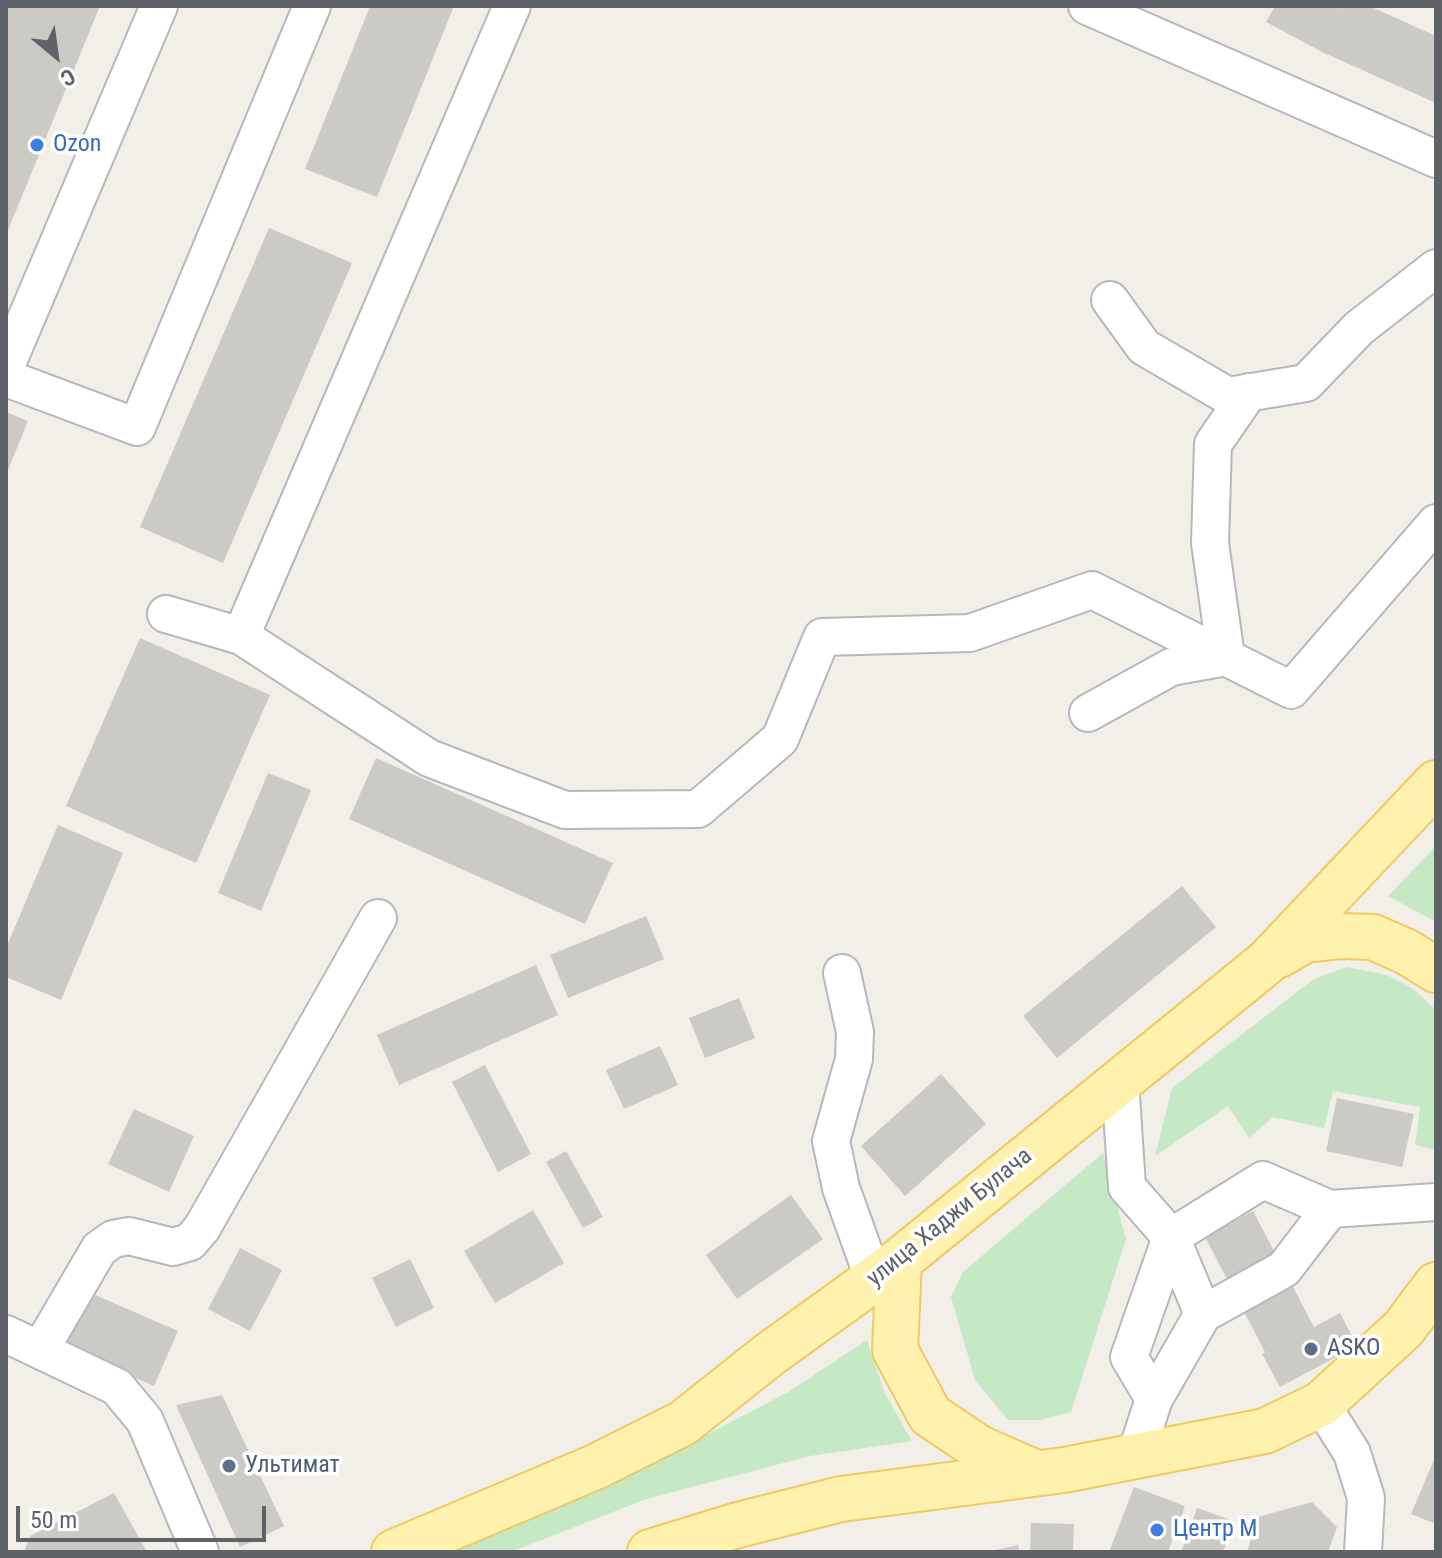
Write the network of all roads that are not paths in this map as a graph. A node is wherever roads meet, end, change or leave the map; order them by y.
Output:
1 (159, 6) edge
2 (312, 6) edge
3 (512, 6) edge
4 (1087, 6) edge
5 (1436, 159) edge
6 (1436, 268) edge
7 (1110, 300) dead end
8 (6, 366) edge
9 (6, 378) edge
10 (1249, 392) junction
11 (1436, 523) edge
12 (166, 614) dead end
13 (241, 636) junction
14 (1226, 657) junction
15 (1088, 713) dead end
16 (1436, 783) edge
17 (378, 918) dead end
18 (1267, 962) junction
19 (1436, 970) edge
20 (842, 973) dead end
21 (1120, 1081) junction
22 (1436, 1202) edge
23 (1330, 1209) junction
24 (1171, 1237) junction
25 (887, 1271) junction
26 (1436, 1285) edge
27 (1203, 1314) junction
28 (6, 1334) edge
29 (40, 1350) junction
30 (1154, 1399) junction
31 (1321, 1404) junction
32 (1135, 1457) junction
33 (1034, 1472) junction
34 (200, 1552) edge
35 (394, 1552) edge
36 (650, 1552) edge
37 (1363, 1552) edge

1 - 8 street
2 - 9 street
3 - 13 street
4 - 5 street
6 - 10 street
7 - 10 street
10 - 14 street
11 - 14 street
12 - 13 street
13 - 14 street
14 - 15 street
16 - 18 main road, улица Хаджи Булача
17 - 29 street
18 - 19 main road
18 - 21 main road, улица Хаджи Булача
20 - 25 street
21 - 24 street
21 - 25 main road, улица Хаджи Булача
22 - 23 street
23 - 24 street
23 - 27 street
24 - 27 street
24 - 30 street
25 - 33 main road
25 - 35 main road, улица Хаджи Булача
26 - 31 main road
27 - 30 street
28 - 29 street
29 - 34 street
30 - 32 street
31 - 32 main road
31 - 37 street
32 - 33 main road
33 - 36 main road

